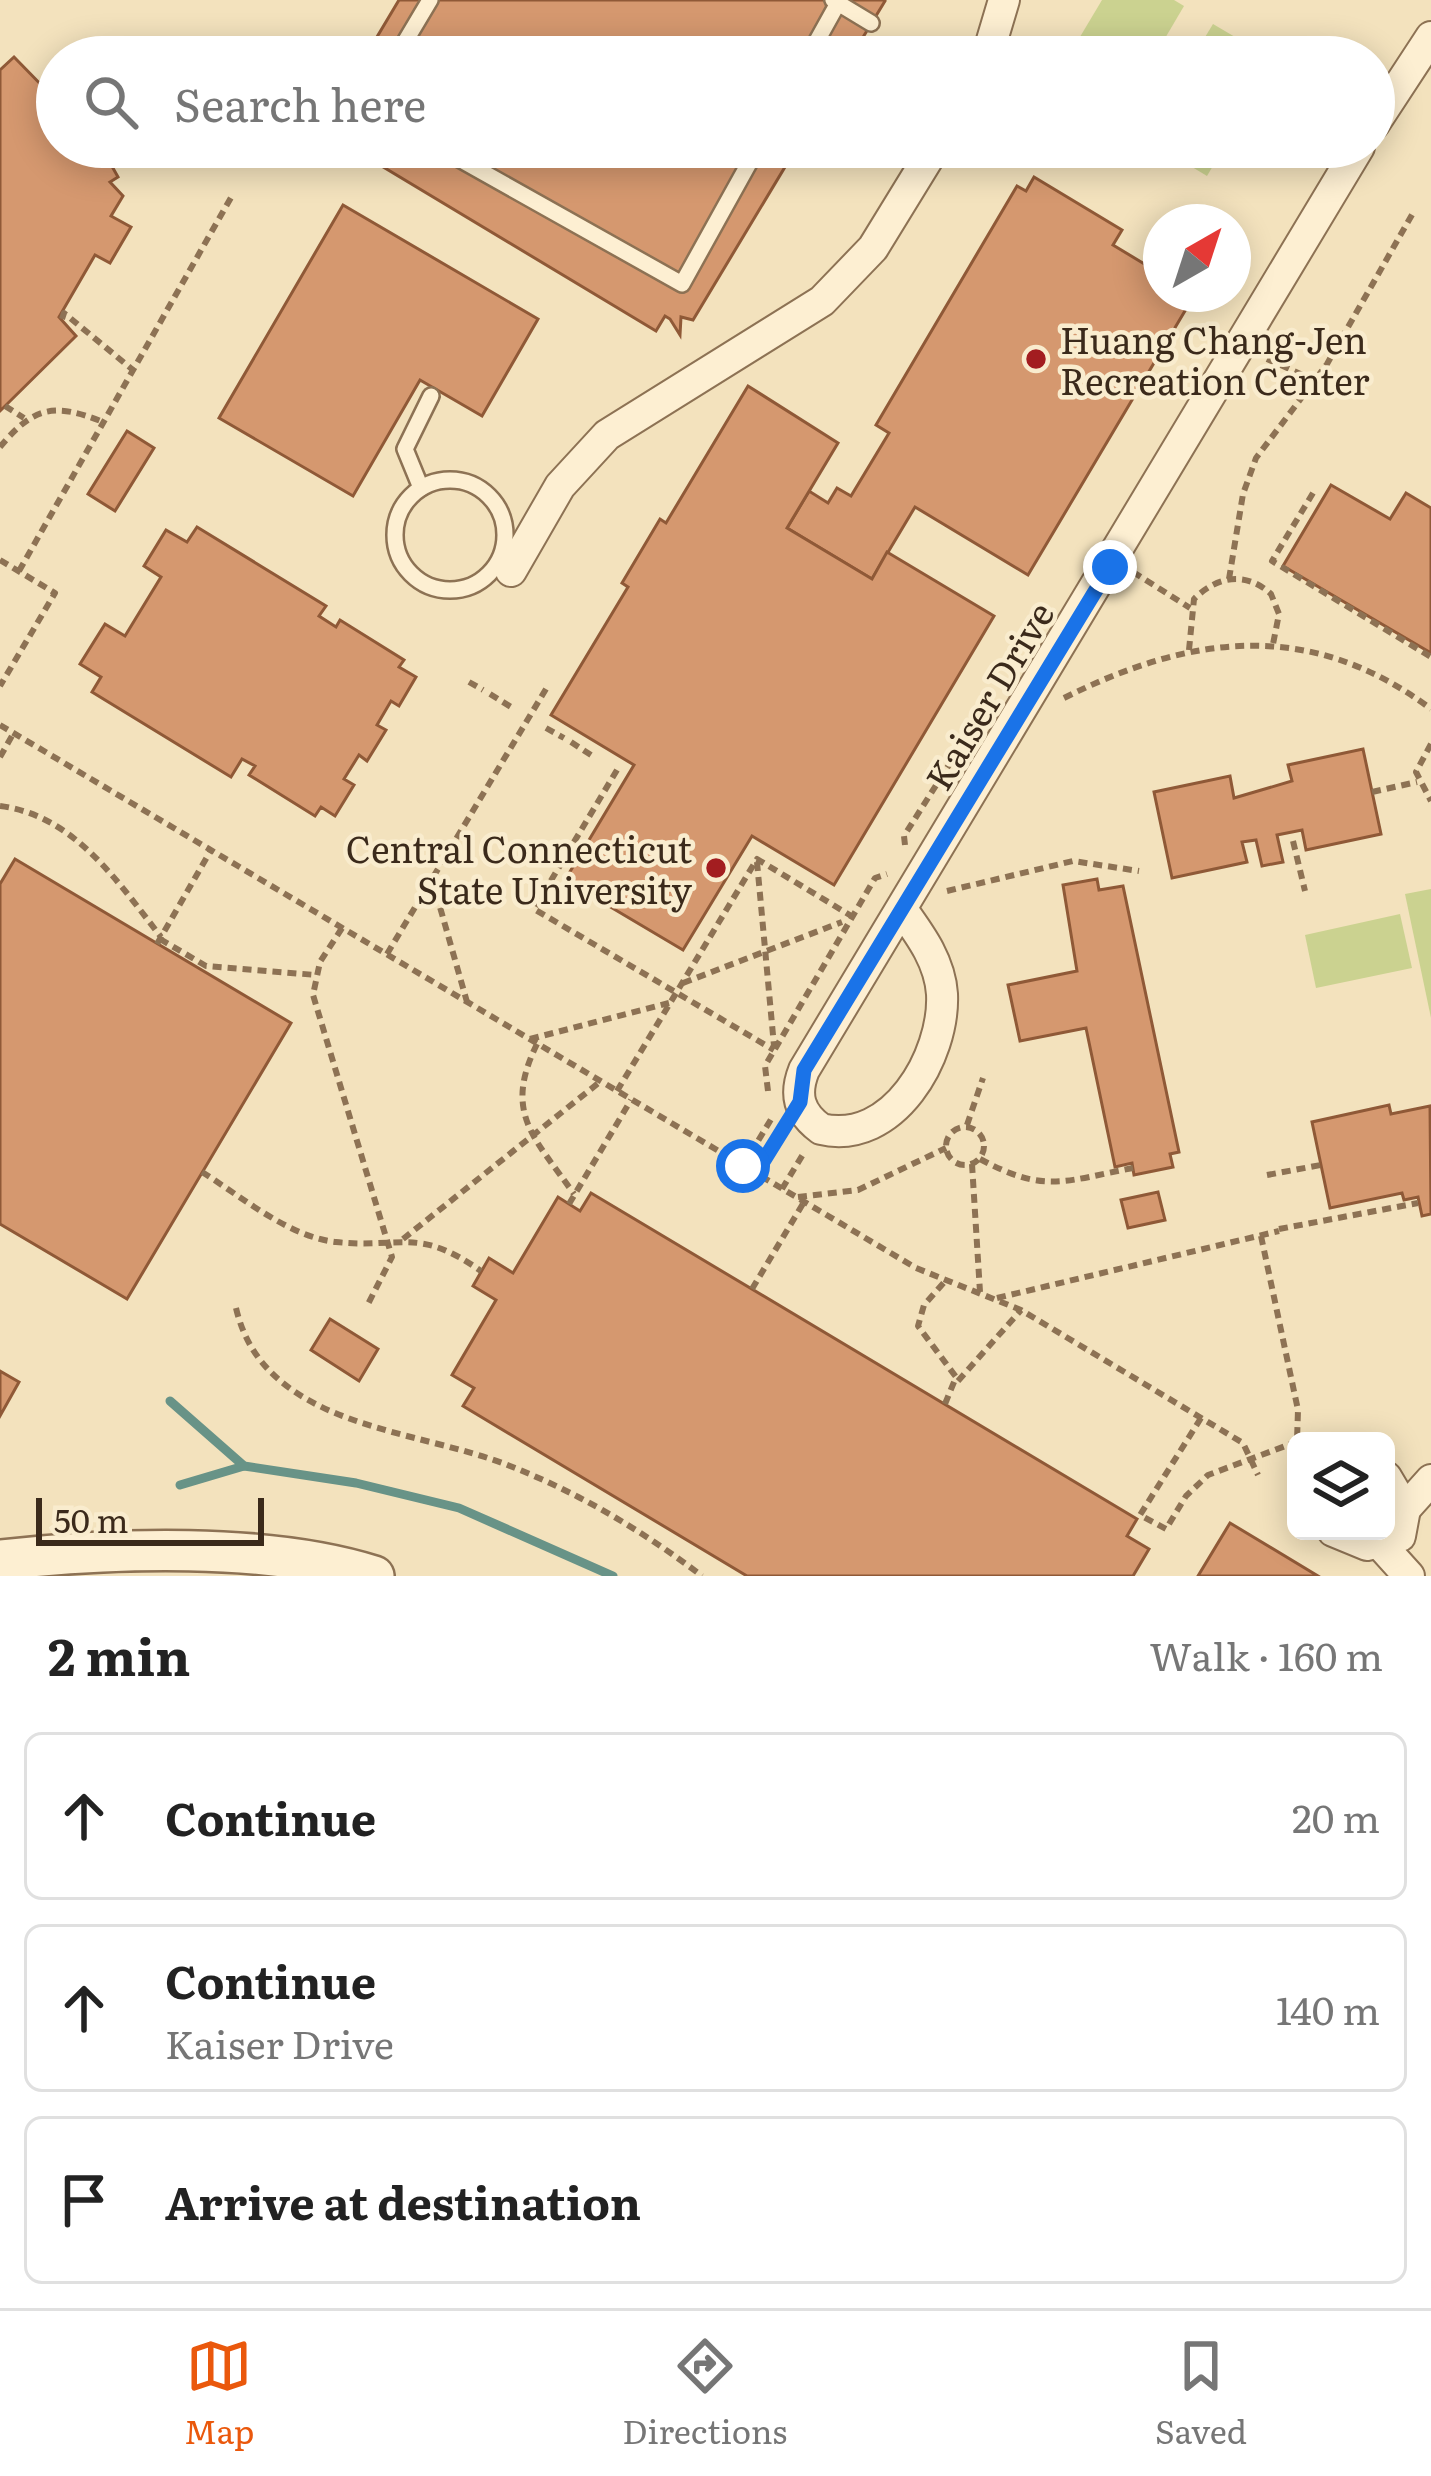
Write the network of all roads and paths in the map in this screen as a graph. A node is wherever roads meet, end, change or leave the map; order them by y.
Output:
1 (430, 0) edge
2 (1004, 0) edge
3 (835, 2) edge
4 (871, 23) dead end
5 (409, 36) edge
6 (818, 36) edge
7 (993, 36) edge
8 (1431, 37) edge
9 (1395, 92) edge
10 (475, 168) edge
11 (746, 168) edge
12 (921, 168) edge
13 (1346, 168) edge
14 (233, 194) dead end
15 (1413, 213) dead end
16 (62, 320) dead end
17 (1258, 355) dead end
18 (133, 370) junction
19 (1314, 380) junction
20 (431, 396) dead end
21 (5, 406) dead end
22 (24, 418) junction
23 (104, 422) junction
24 (0, 447) edge
25 (421, 488) junction
26 (1313, 493) dead end
27 (0, 560) edge
28 (504, 567) junction
29 (1130, 570) dead end
30 (19, 571) junction
31 (1229, 579) junction
32 (1190, 608) junction
33 (1273, 644) junction
34 (1189, 650) junction
35 (1431, 656) edge
36 (469, 682) dead end
37 (549, 684) dead end
38 (0, 686) edge
39 (1050, 704) dead end
40 (511, 707) dead end
41 (1431, 713) edge
42 (0, 725) edge
43 (546, 728) dead end
44 (14, 733) junction
45 (1431, 741) edge
46 (591, 754) dead end
47 (0, 757) edge
48 (617, 770) dead end
49 (1417, 782) junction
50 (1372, 792) dead end
51 (1431, 801) edge
52 (0, 806) edge
53 (1293, 841) dead end
54 (212, 850) junction
55 (757, 859) junction
56 (1139, 872) dead end
57 (432, 879) junction
58 (1305, 891) dead end
59 (938, 893) dead end
60 (903, 911) junction
61 (853, 916) dead end
62 (842, 922) dead end
63 (342, 928) junction
64 (160, 940) junction
65 (765, 952) junction
66 (386, 954) junction
67 (316, 975) junction
68 (682, 983) junction
69 (676, 992) junction
70 (466, 1002) junction
71 (670, 1003) junction
72 (533, 1041) junction
73 (983, 1078) dead end
74 (601, 1081) junction
75 (617, 1091) junction
76 (631, 1100) junction
77 (800, 1102) junction
78 (819, 1127) junction
79 (966, 1127) junction
80 (535, 1134) junction
81 (946, 1148) junction
82 (976, 1161) junction
83 (1321, 1165) dead end
84 (1132, 1168) dead end
85 (202, 1172) dead end
86 (756, 1173) junction
87 (1267, 1175) dead end
88 (782, 1189) junction
89 (574, 1194) junction
90 (800, 1200) junction
91 (1418, 1203) dead end
92 (568, 1204) dead end
93 (1261, 1236) junction
94 (387, 1239) junction
95 (403, 1239) junction
96 (482, 1271) dead end
97 (947, 1279) junction
98 (752, 1288) dead end
99 (980, 1292) junction
100 (994, 1298) junction
101 (368, 1304) dead end
102 (236, 1308) dead end
103 (1021, 1310) junction
104 (955, 1383) junction
105 (945, 1404) dead end
106 (1201, 1418) junction
107 (1297, 1432) edge
108 (1287, 1445) edge
109 (1250, 1459) junction
110 (1258, 1475) dead end
111 (1431, 1480) edge
112 (1395, 1492) edge
113 (1405, 1509) junction
114 (1351, 1540) edge
115 (1381, 1545) junction
116 (0, 1560) edge
117 (374, 1576) edge
118 (702, 1576) edge
119 (1409, 1576) edge

1 - 5 lane
2 - 7 street
3 - 4 lane
3 - 6 lane
8 - 9 street
10 - 11 lane
12 - 28 street
13 - 60 street, Kaiser Drive
14 - 18 path
15 - 19 path
16 - 18 path
17 - 19 path
18 - 23 path
19 - 31 path
20 - 25 lane
21 - 22 path
22 - 23 path
22 - 24 path
23 - 30 path
25 - 28 lane
25 - 28 lane
26 - 35 path
27 - 30 path
29 - 32 path
30 - 38 path
31 - 32 path
31 - 33 path
32 - 34 path
33 - 34 path
33 - 41 path
34 - 39 path
36 - 40 path
37 - 57 path
42 - 44 path
43 - 46 path
44 - 47 path
44 - 54 path
45 - 49 path
48 - 69 path
49 - 50 path
49 - 51 path
52 - 64 path
53 - 58 path
54 - 63 path
54 - 64 path
55 - 61 path
55 - 65 path
55 - 68 path
56 - 59 path
57 - 66 path
57 - 70 path
60 - 77 street, Kaiser Drive
60 - 78 street
62 - 65 path
63 - 66 path
63 - 67 path
64 - 67 path
65 - 68 path
65 - 69 path
66 - 70 path
67 - 94 path
68 - 69 path
69 - 71 path
70 - 72 path
71 - 72 path
71 - 75 path
72 - 74 path
72 - 80 path
73 - 79 path
74 - 75 path
74 - 80 path
75 - 76 path
76 - 86 path
76 - 89 path
77 - 78 street
77 - 86 path
78 - 88 path
79 - 81 path
79 - 82 path
80 - 89 path
80 - 95 path
81 - 82 path
81 - 90 path
82 - 84 path
82 - 99 path
83 - 87 path
85 - 94 path
86 - 88 path
88 - 90 path
89 - 92 path
90 - 97 path
90 - 98 path
91 - 93 path
93 - 100 path
93 - 107 path
94 - 95 path
94 - 101 path
95 - 96 path
97 - 99 path
97 - 104 path
99 - 100 path
100 - 103 path
102 - 118 path
103 - 104 path
103 - 106 path
104 - 105 path
106 - 109 path
106 - 109 path
108 - 109 path
109 - 110 path
111 - 113 street
112 - 113 street
113 - 115 street
114 - 115 street
115 - 119 street
116 - 117 street

